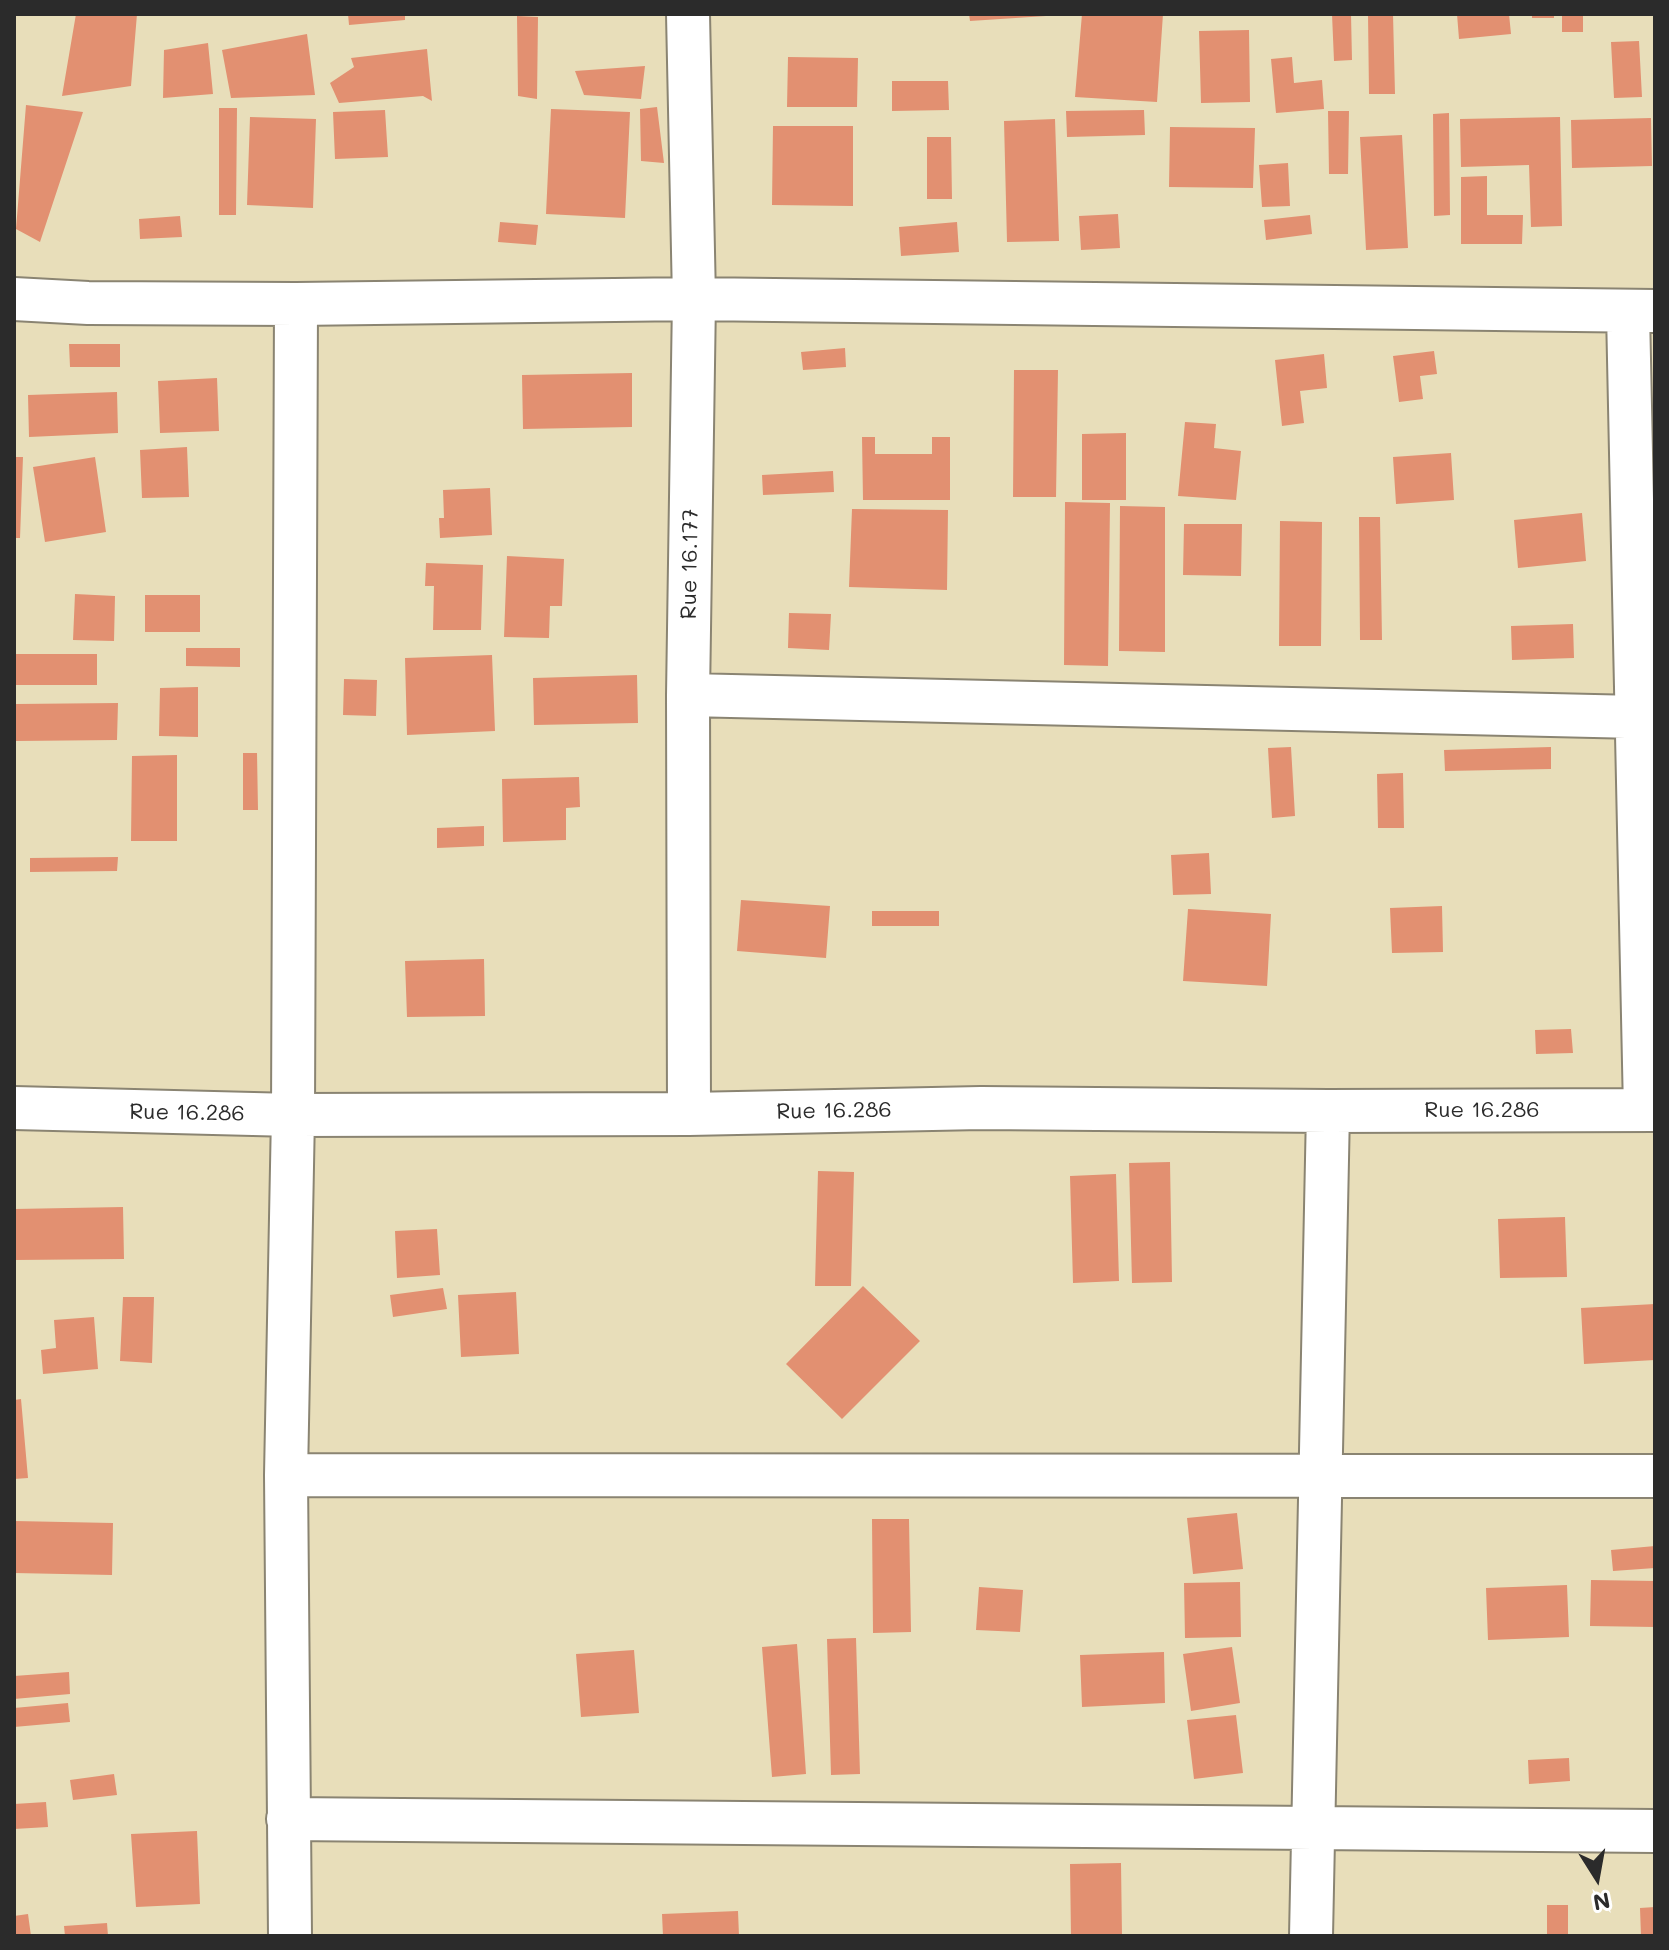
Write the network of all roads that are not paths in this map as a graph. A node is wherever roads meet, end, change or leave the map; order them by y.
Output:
1 (688, 14) edge
2 (14, 299) edge
3 (694, 299) junction
4 (296, 304) junction
5 (1641, 312) edge
6 (688, 695) junction
7 (1637, 717) junction
8 (14, 1108) edge
9 (1650, 1110) edge
10 (1328, 1111) junction
11 (689, 1114) junction
12 (293, 1115) junction
13 (286, 1475) junction
14 (1321, 1476) junction
15 (1655, 1476) edge
16 (288, 1819) junction
17 (1313, 1828) junction
18 (1655, 1831) edge
19 (290, 1936) edge
20 (1311, 1936) edge

1 - 3 street, Rue 16.177
2 - 4 street
3 - 4 street
3 - 5 street
3 - 6 street, Rue 16.177
4 - 12 street
5 - 7 street
6 - 7 street
6 - 11 street, Rue 16.177
7 - 9 street
8 - 12 street, Rue 16.286
9 - 10 street, Rue 16.286
10 - 11 street, Rue 16.286
10 - 14 street
11 - 12 street, Rue 16.286
12 - 13 street
13 - 14 street
13 - 16 street
14 - 15 street
14 - 17 street
16 - 17 street
16 - 19 street
17 - 18 street
17 - 20 street

